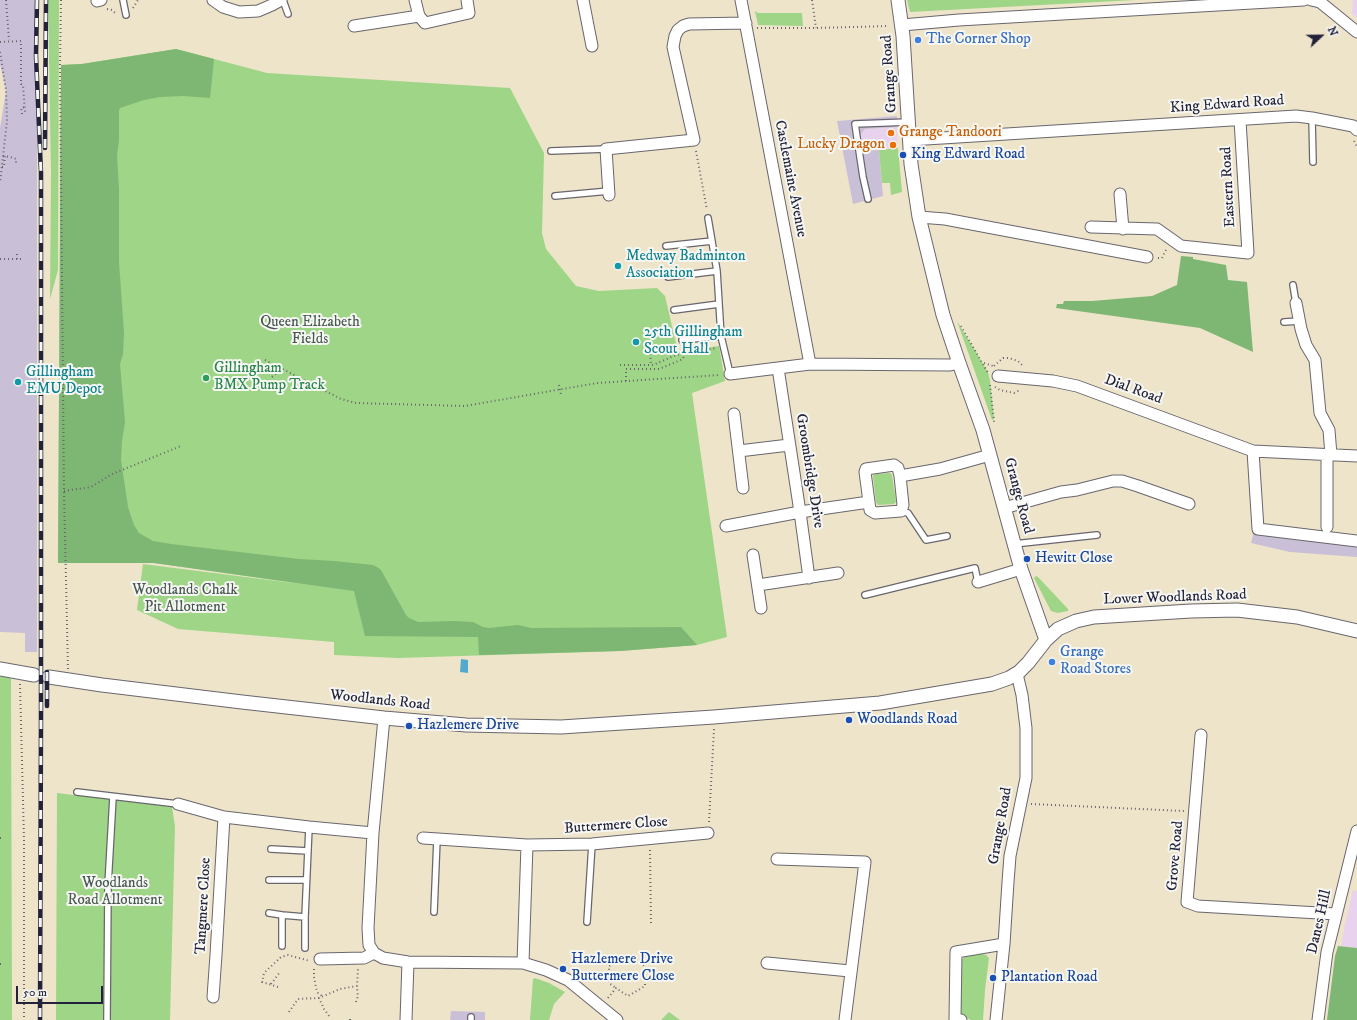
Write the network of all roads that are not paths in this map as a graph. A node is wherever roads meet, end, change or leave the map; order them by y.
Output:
1 (123, 0) edge
2 (213, 0) edge
3 (282, 0) edge
4 (415, 0) edge
5 (467, 0) edge
6 (584, 0) edge
7 (741, 0) edge
8 (898, 0) edge
9 (1304, 0) edge
10 (1310, 0) edge
11 (288, 14) dead end
12 (126, 15) dead end
13 (419, 16) junction
14 (902, 25) junction
15 (354, 26) dead end
16 (746, 26) junction
17 (1357, 32) edge
18 (592, 46) dead end
19 (1312, 118) junction
20 (1240, 120) junction
21 (909, 122) junction
22 (1356, 127) edge
23 (910, 140) junction
24 (606, 149) junction
25 (551, 151) dead end
26 (1313, 162) dead end
27 (609, 193) joint
28 (1120, 194) dead end
29 (554, 196) dead end
30 (868, 199) dead end
31 (919, 217) junction
32 (708, 218) road end
33 (1091, 228) dead end
34 (1123, 229) junction
35 (712, 241) junction
36 (666, 246) dead end
37 (1147, 256) road end
38 (717, 271) junction
39 (668, 278) dead end
40 (1293, 285) dead end
41 (1296, 302) joint
42 (719, 304) junction
43 (674, 310) dead end
44 (1300, 321) junction
45 (1284, 322) dead end
46 (721, 336) junction
47 (682, 340) dead end
48 (959, 362) junction
49 (810, 364) junction
50 (778, 368) junction
51 (730, 374) joint
52 (993, 374) road end
53 (734, 414) dead end
54 (789, 445) junction
55 (739, 451) junction
56 (1253, 451) junction
57 (990, 455) junction
58 (1329, 455) junction
59 (1357, 456) edge
60 (900, 476) junction
61 (743, 488) dead end
62 (869, 502) junction
63 (1189, 504) dead end
64 (1004, 508) junction
65 (901, 511) junction
66 (800, 512) junction
67 (726, 526) dead end
68 (1327, 527) dead end
69 (1096, 534) dead end
70 (947, 536) dead end
71 (1357, 541) edge
72 (1014, 544) junction
73 (753, 555) dead end
74 (1021, 569) junction
75 (838, 573) dead end
76 (809, 578) junction
77 (978, 582) joint
78 (758, 585) junction
79 (865, 596) dead end
80 (761, 608) dead end
81 (1357, 631) edge
82 (1046, 640) junction
83 (0, 669) edge
84 (1017, 674) junction
85 (34, 675) dead end
86 (49, 677) dead end
87 (384, 718) junction
88 (1201, 735) dead end
89 (77, 792) dead end
90 (112, 797) junction
91 (178, 804) joint
92 (224, 817) junction
93 (309, 827) junction
94 (1357, 831) edge
95 (374, 833) junction
96 (708, 834) road end
97 (423, 838) dead end
98 (437, 839) junction
99 (592, 844) junction
100 (527, 845) junction
101 (271, 849) dead end
102 (308, 851) junction
103 (777, 859) dead end
104 (269, 880) dead end
105 (306, 880) junction
106 (434, 912) dead end
107 (269, 913) dead end
108 (1336, 914) junction
109 (282, 915) junction
110 (305, 917) junction
111 (587, 922) dead end
112 (1004, 944) junction
113 (282, 946) dead end
114 (305, 948) dead end
115 (374, 954) junction
116 (317, 960) road end
117 (408, 962) junction
118 (523, 963) junction
119 (767, 963) dead end
120 (850, 971) junction
121 (213, 997) dead end
122 (107, 1020) edge
123 (406, 1020) edge
124 (617, 1020) edge
125 (845, 1020) edge
126 (960, 1020) edge
127 (996, 1020) edge
128 (1318, 1020) edge

1 - 12 lane
2 - 3 street
3 - 11 lane
4 - 13 street
5 - 13 street
6 - 18 street
7 - 16 street, Castlemaine Avenue
8 - 14 street, Grange Road
9 - 14 street
10 - 17 street
13 - 15 street
14 - 21 street, Grange Road
16 - 24 street
16 - 49 street, Castlemaine Avenue
19 - 20 street, King Edward Road
19 - 22 street, King Edward Road
19 - 26 lane
20 - 23 street, King Edward Road
20 - 34 street, Eastern Road
21 - 23 street, Grange Road
21 - 30 lane
23 - 31 street, Grange Road
24 - 25 lane
24 - 27 street
27 - 29 lane
28 - 34 street
31 - 37 street
31 - 48 street, Grange Road
32 - 35 lane
33 - 34 street
35 - 36 lane
35 - 38 lane
38 - 39 lane
38 - 42 lane
40 - 41 lane
41 - 44 street
42 - 43 lane
42 - 46 lane
44 - 45 lane
44 - 58 street
46 - 47 lane
46 - 51 lane
48 - 49 street
48 - 57 street, Grange Road
49 - 50 street
50 - 51 street
50 - 54 street, Groombridge Drive
52 - 56 street, Dial Road
53 - 55 street
54 - 55 street
54 - 66 street, Groombridge Drive
55 - 61 street
56 - 58 street, Dial Road
56 - 71 street
57 - 60 street
57 - 64 street, Grange Road
58 - 59 street, Dial Road
58 - 68 street
60 - 62 street
60 - 65 street
62 - 65 street
62 - 66 street
63 - 64 street
64 - 72 street, Grange Road
65 - 70 lane
66 - 67 street
66 - 76 street, Groombridge Drive
69 - 72 lane
72 - 74 street, Grange Road
73 - 78 street
74 - 77 street
74 - 82 street, Grange Road
75 - 76 street
76 - 78 street
77 - 79 lane
78 - 80 street
81 - 82 street, Lower Woodlands Road
82 - 84 street
83 - 85 street
84 - 87 street, Woodlands Road
84 - 112 street, Grange Road
86 - 87 street, Woodlands Road
87 - 95 street
88 - 108 street, Grove Road
89 - 90 lane
90 - 91 lane
90 - 122 lane
91 - 92 street
92 - 93 street
92 - 121 street, Tangmere Close
93 - 95 street
93 - 102 lane
94 - 108 street, Danes Hill
95 - 115 street
96 - 99 street, Buttermere Close
97 - 98 street, Buttermere Close
98 - 100 street, Buttermere Close
98 - 106 lane
99 - 100 street, Buttermere Close
99 - 111 lane
100 - 118 street
101 - 102 lane
102 - 105 lane
103 - 120 street
104 - 105 lane
105 - 110 lane
107 - 109 lane
108 - 128 street, Danes Hill
109 - 110 lane
109 - 113 lane
110 - 114 lane
112 - 126 street
112 - 127 street, Grange Road
115 - 116 street
115 - 117 street
117 - 118 street
117 - 123 street
118 - 124 street
119 - 120 street
120 - 125 street

